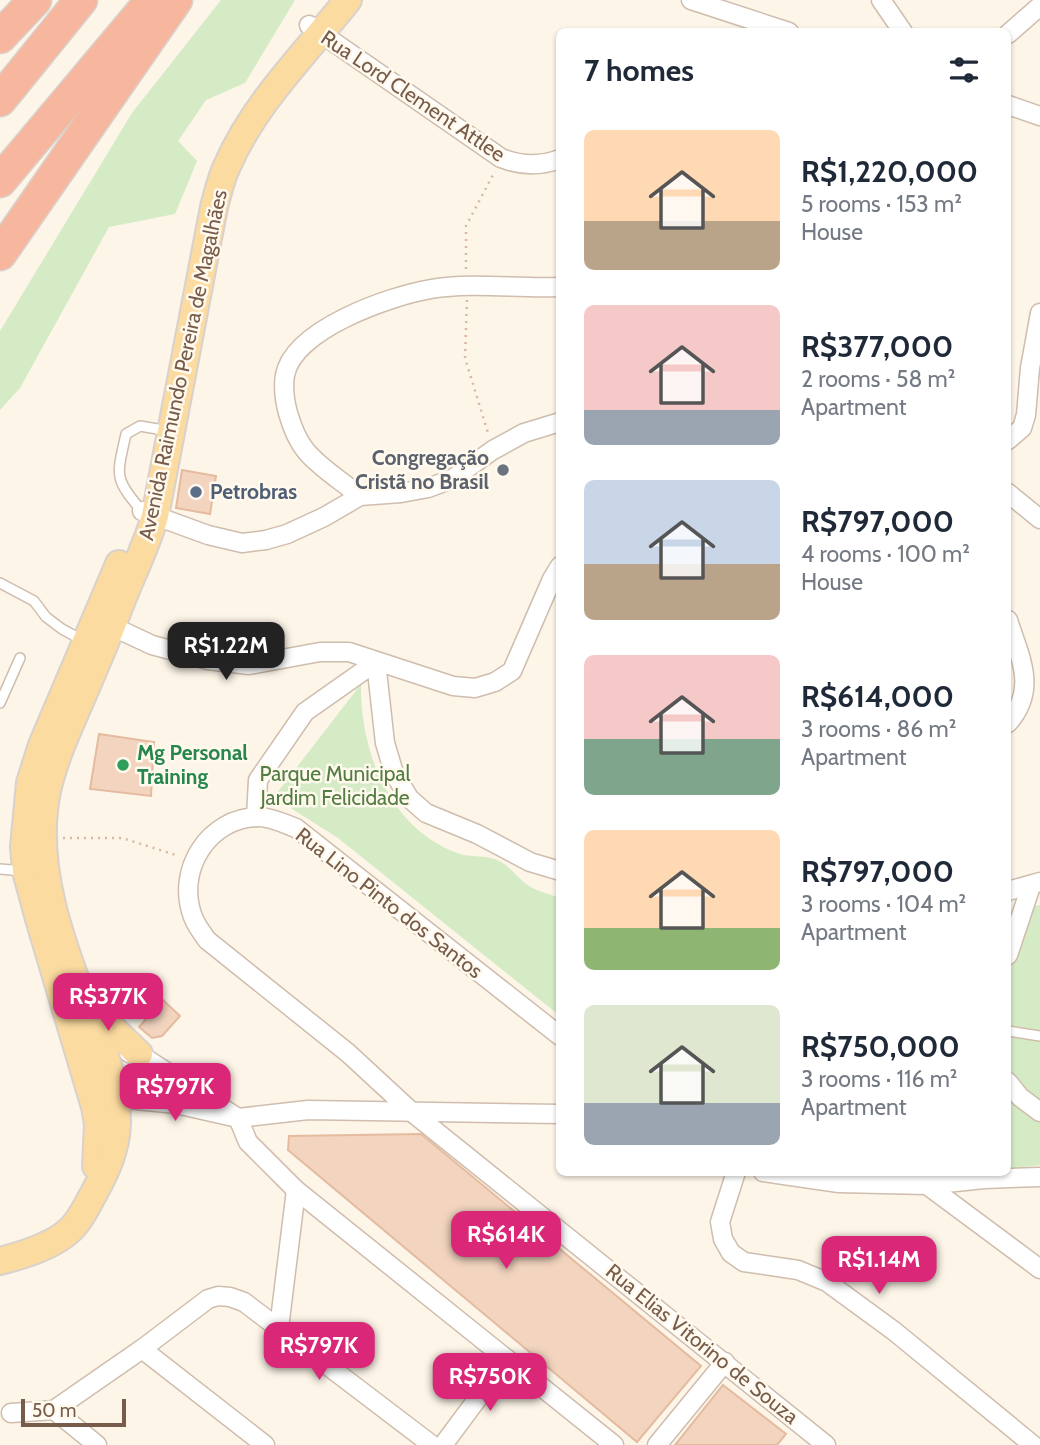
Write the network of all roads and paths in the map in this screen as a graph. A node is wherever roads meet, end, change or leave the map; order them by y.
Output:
1 (35, 0) edge
2 (81, 0) edge
3 (152, 0) edge
4 (176, 0) edge
5 (329, 0) edge
6 (348, 0) edge
7 (691, 0) edge
8 (881, 0) edge
9 (1040, 6) edge
10 (777, 28) edge
11 (900, 28) edge
12 (315, 29) junction
13 (1011, 31) edge
14 (0, 37) edge
15 (0, 100) edge
16 (1011, 106) edge
17 (1040, 116) edge
18 (556, 160) edge
19 (0, 181) edge
20 (0, 254) edge
21 (556, 288) edge
22 (1040, 313) edge
23 (556, 423) edge
24 (164, 430) junction
25 (1011, 437) edge
26 (1011, 495) edge
27 (360, 496) junction
28 (148, 513) junction
29 (1040, 519) edge
30 (556, 572) edge
31 (0, 583) edge
32 (98, 629) junction
33 (1011, 630) edge
34 (20, 658) dead end
35 (376, 662) junction
36 (0, 703) edge
37 (1011, 720) edge
38 (256, 817) junction
39 (42, 840) junction
40 (193, 860) junction
41 (0, 869) edge
42 (556, 870) edge
43 (36, 871) junction
44 (1036, 884) edge
45 (1011, 890) edge
46 (1011, 946) edge
47 (85, 1002) junction
48 (1011, 1031) edge
49 (556, 1033) edge
50 (1040, 1036) edge
51 (139, 1054) junction
52 (92, 1055) junction
53 (1011, 1086) edge
54 (90, 1091) junction
55 (116, 1099) junction
56 (1040, 1112) edge
57 (413, 1113) junction
58 (556, 1114) edge
59 (239, 1118) junction
60 (735, 1176) edge
61 (791, 1176) edge
62 (1040, 1177) edge
63 (927, 1185) junction
64 (296, 1190) junction
65 (91, 1197) junction
66 (0, 1261) edge
67 (1040, 1269) edge
68 (279, 1328) junction
69 (142, 1349) junction
70 (507, 1359) junction
71 (725, 1362) junction
72 (54, 1410) junction
73 (11, 1413) dead end
74 (97, 1445) edge
75 (265, 1445) edge
76 (432, 1445) edge
77 (443, 1445) edge
78 (614, 1445) edge
79 (657, 1445) edge
80 (826, 1445) edge
81 (1033, 1445) edge

1 - 14 highway
2 - 15 highway
3 - 19 highway
4 - 20 highway
5 - 12 main road, Avenida Raimundo Pereira de Magalhães
6 - 12 main road, Avenida Raimundo Pereira de Magalhães
7 - 10 street
8 - 11 street
9 - 13 street
12 - 18 street, Rua Lord Clement Attlee
12 - 24 main road, Avenida Raimundo Pereira de Magalhães
16 - 17 street
21 - 27 street
22 - 25 street
23 - 27 street
24 - 28 main road, Avenida Raimundo Pereira de Magalhães
24 - 28 lane
26 - 29 street
27 - 28 street
28 - 32 main road, Avenida Raimundo Pereira de Magalhães
30 - 35 street
31 - 32 lane
32 - 35 street
32 - 39 main road, Avenida Raimundo Pereira de Magalhães
32 - 43 main road, Avenida Raimundo Pereira de Magalhães
33 - 37 street
34 - 36 lane
35 - 38 street
35 - 42 street
38 - 40 street
38 - 49 street, Rua Lino Pinto dos Santos
39 - 40 path
39 - 43 main road, Avenida Raimundo Pereira de Magalhães
40 - 57 street
41 - 43 lane
43 - 47 main road, Avenida Raimundo Pereira de Magalhães
43 - 52 main road, Avenida Raimundo Pereira de Magalhães
44 - 45 street
44 - 46 street
47 - 51 main road
47 - 52 main road, Avenida Raimundo Pereira de Magalhães
48 - 50 lane
51 - 52 street
51 - 59 street
52 - 54 main road, Avenida Raimundo Pereira de Magalhães
52 - 55 main road, Avenida Raimundo Pereira de Magalhães
53 - 56 street
54 - 55 street
54 - 65 main road, Avenida Raimundo Pereira de Magalhães
55 - 59 street
55 - 65 main road, Avenida Raimundo Pereira de Magalhães
57 - 58 street
57 - 59 street
57 - 71 street, Rua Elias Vitorino de Souza
59 - 64 street
60 - 81 street
61 - 63 street
62 - 63 street
63 - 67 street
64 - 68 street
64 - 70 street
65 - 66 main road, Avenida Raimundo Pereira de Magalhães
68 - 69 street
68 - 76 street
69 - 72 street
69 - 75 street
70 - 77 street
70 - 78 street
71 - 79 street
71 - 80 street, Rua Elias Vitorino de Souza
72 - 73 street
72 - 74 street

